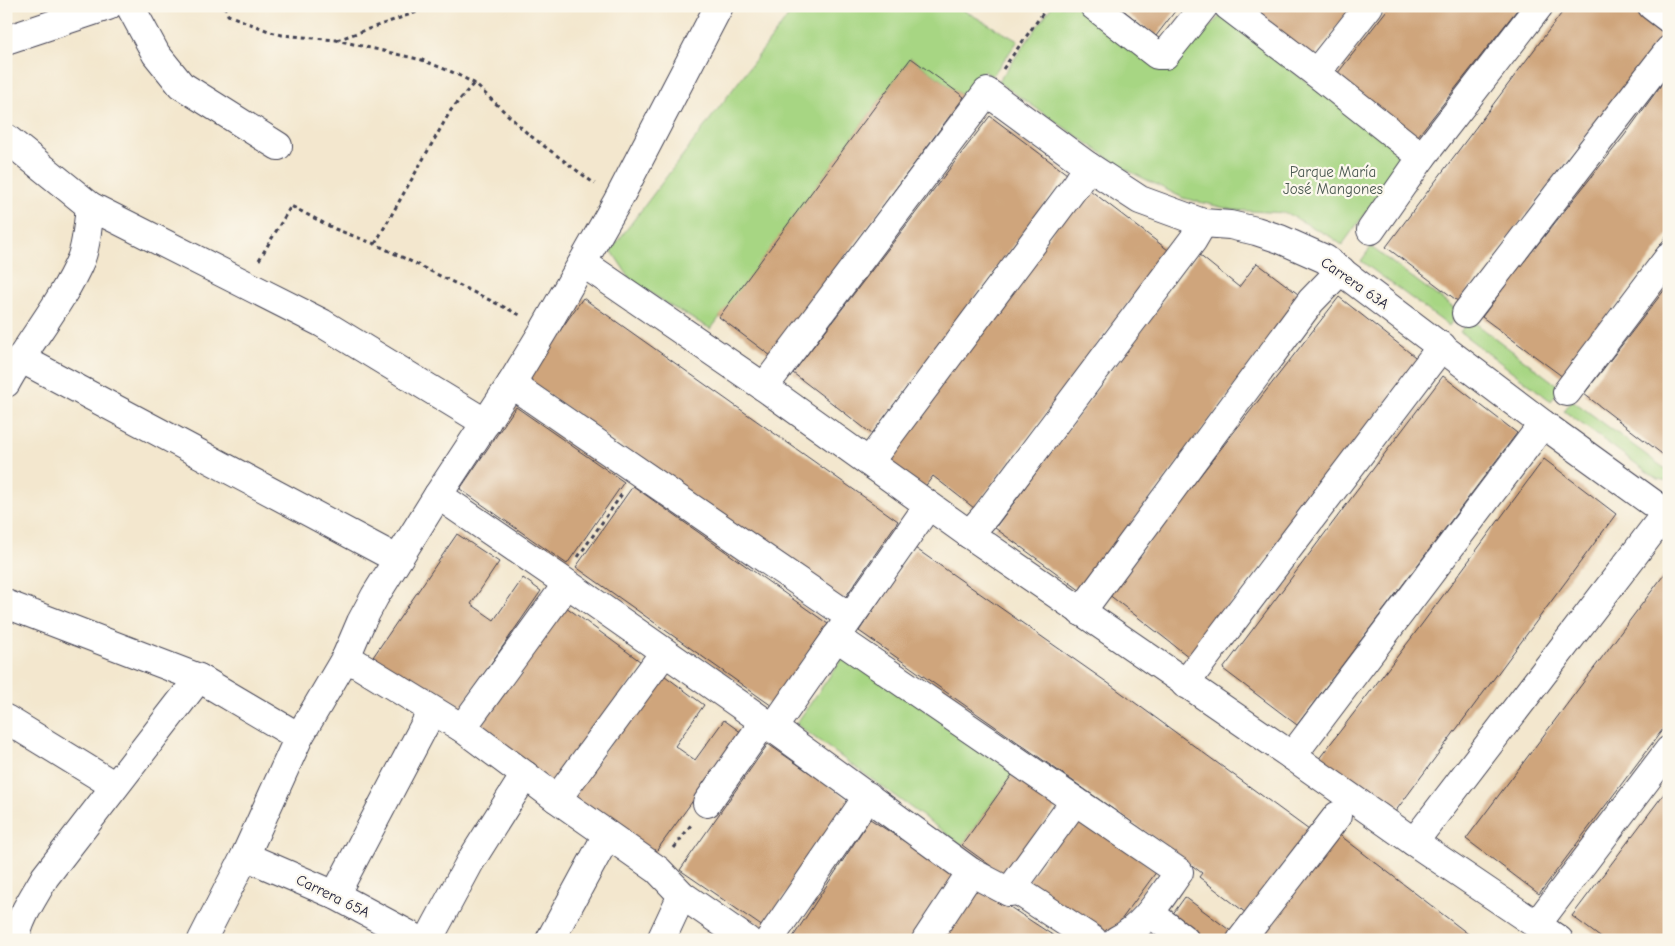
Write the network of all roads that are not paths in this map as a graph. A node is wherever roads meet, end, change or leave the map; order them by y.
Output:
1 (108, 6) edge
2 (130, 6) edge
3 (719, 6) edge
4 (1094, 6) edge
5 (1204, 6) edge
6 (1228, 6) edge
7 (1369, 6) edge
8 (1539, 6) edge
9 (1652, 6) edge
10 (1669, 19) edge
11 (6, 40) edge
12 (1669, 50) edge
13 (1316, 73) junction
14 (6, 138) edge
15 (278, 146) dead end
16 (1422, 157) junction
17 (1088, 166) junction
18 (90, 206) junction
19 (1204, 223) junction
20 (1371, 230) dead end
21 (1669, 257) edge
22 (583, 262) junction
23 (1341, 270) junction
24 (1466, 313) dead end
25 (1442, 346) junction
26 (20, 358) junction
27 (6, 384) edge
28 (511, 384) junction
29 (764, 387) junction
30 (1567, 392) dead end
31 (486, 423) junction
32 (1543, 424) junction
33 (869, 462) junction
34 (438, 495) junction
35 (928, 506) junction
36 (1668, 514) edge
37 (969, 534) junction
38 (397, 559) junction
39 (565, 582) junction
40 (6, 604) edge
41 (1081, 612) junction
42 (843, 627) junction
43 (664, 653) junction
44 (346, 657) junction
45 (198, 678) junction
46 (1185, 684) junction
47 (432, 711) junction
48 (6, 719) edge
49 (768, 725) junction
50 (462, 728) junction
51 (300, 736) junction
52 (1669, 750) edge
53 (1292, 756) junction
54 (524, 774) junction
55 (115, 786) junction
56 (868, 796) junction
57 (557, 799) junction
58 (1075, 801) junction
59 (707, 803) road end
60 (1337, 816) dead end
61 (607, 835) junction
62 (1414, 842) junction
63 (245, 856) junction
64 (971, 872) junction
65 (1009, 892) junction
66 (334, 895) junction
67 (682, 895) junction
68 (1150, 913) junction
69 (1537, 924) junction
70 (16, 935) edge
71 (202, 940) edge
72 (419, 940) edge
73 (428, 940) edge
74 (550, 940) edge
75 (661, 940) edge
76 (747, 940) edge
77 (769, 940) edge
78 (926, 940) edge
79 (1093, 940) edge
80 (1117, 940) edge
81 (1185, 940) edge
82 (1241, 940) edge
83 (1559, 940) edge

1 - 11 street
2 - 15 street
3 - 22 street
4 - 5 street
6 - 13 street
7 - 13 street
8 - 16 street
9 - 10 street
12 - 24 street
13 - 16 street
14 - 18 street
16 - 20 street
17 - 19 street, Carrera 63A
17 - 29 street, Carrera 63A
17 - 33 street
18 - 26 street
18 - 31 street
19 - 23 street, Carrera 63A
19 - 37 street
21 - 30 street
22 - 28 street
22 - 29 street
23 - 25 street, Carrera 63A
23 - 41 street
25 - 32 street, Carrera 63A
25 - 46 street
26 - 27 street
26 - 38 street
28 - 31 street
28 - 42 street
29 - 33 street
31 - 34 street
32 - 36 street, Carrera 63A
32 - 53 street
33 - 35 street
34 - 38 street
34 - 39 street
35 - 37 street
35 - 42 street
36 - 62 street
37 - 41 street
38 - 44 street
39 - 43 street
39 - 50 street
40 - 45 street
41 - 46 street
42 - 49 street
42 - 58 street
43 - 49 street
43 - 57 street
44 - 47 street
44 - 51 street
45 - 51 street
45 - 55 street
46 - 53 street
47 - 50 street
47 - 66 street
48 - 55 street
49 - 56 street
49 - 59 street
50 - 54 street
51 - 63 street
52 - 69 street
53 - 62 street
54 - 57 street
54 - 73 street
55 - 70 street
56 - 64 street
56 - 77 street
57 - 61 street
58 - 65 street
58 - 68 street
60 - 82 street
61 - 67 street
61 - 74 street
62 - 69 street
63 - 66 street, Carrera 65A
63 - 71 street
64 - 65 street
64 - 78 street
65 - 79 street
66 - 72 street, Carrera 65A
67 - 75 street
67 - 76 street
68 - 80 street
68 - 81 street
69 - 83 street

